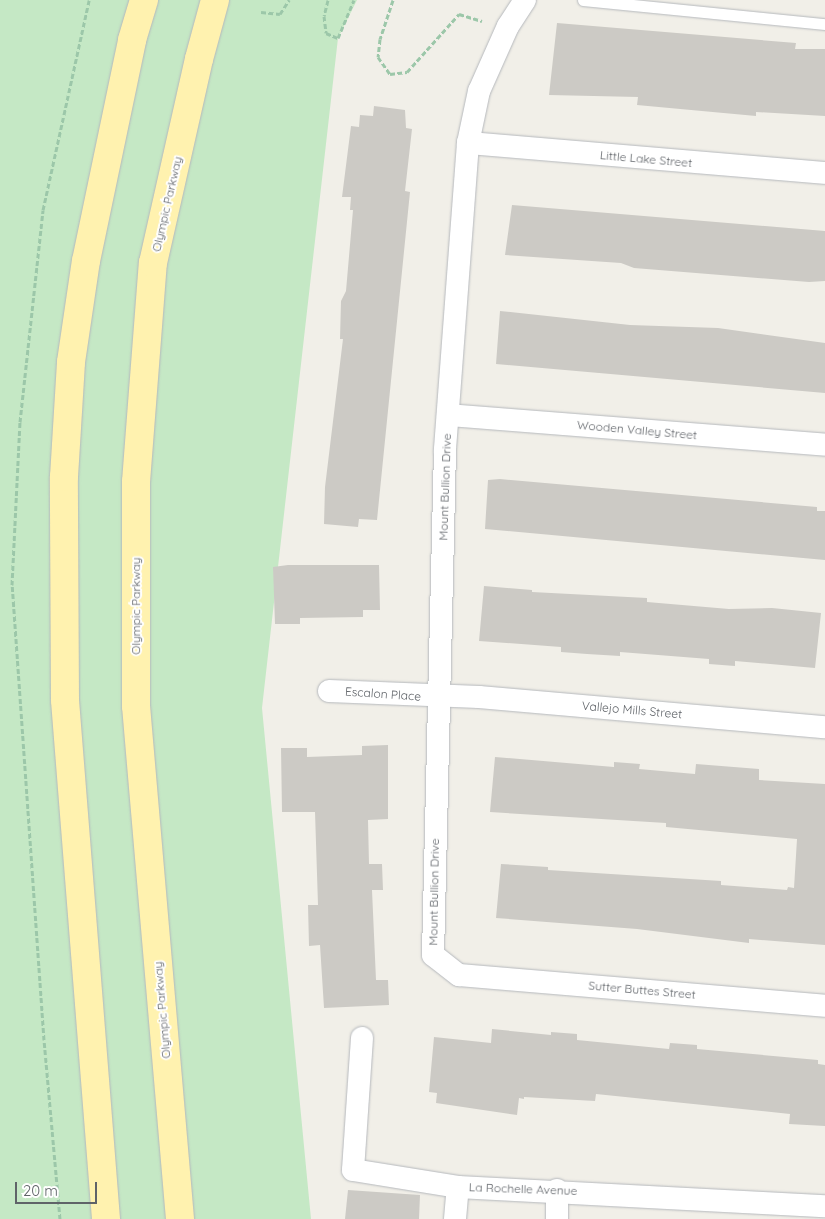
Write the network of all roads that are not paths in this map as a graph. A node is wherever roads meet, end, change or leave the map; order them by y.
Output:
1 (144, 0) edge
2 (215, 0) edge
3 (525, 0) edge
4 (583, 0) edge
5 (825, 24) edge
6 (468, 143) junction
7 (825, 173) edge
8 (448, 415) junction
9 (825, 445) edge
10 (329, 691) dead end
11 (438, 698) junction
12 (825, 727) edge
13 (459, 975) joint
14 (825, 1006) edge
15 (362, 1038) dead end
16 (458, 1187) junction
17 (557, 1190) junction
18 (810, 1210) edge
19 (106, 1219) edge
20 (180, 1219) edge
21 (455, 1219) edge
22 (557, 1219) edge

1 - 19 main road
2 - 20 main road, Olympic Parkway
3 - 6 street, Mount Bullion Drive
4 - 5 lane
6 - 7 street, Little Lake Street
6 - 8 street, Mount Bullion Drive
8 - 9 street, Wooden Valley Street
8 - 11 street, Mount Bullion Drive
10 - 11 street, Escalon Place
11 - 12 street, Vallejo Mills Street
11 - 13 street, Mount Bullion Drive
13 - 14 street, Sutter Buttes Street
15 - 16 street, La Rochelle Avenue
16 - 17 street, La Rochelle Avenue
16 - 21 street
17 - 18 street, La Rochelle Avenue
17 - 22 street

